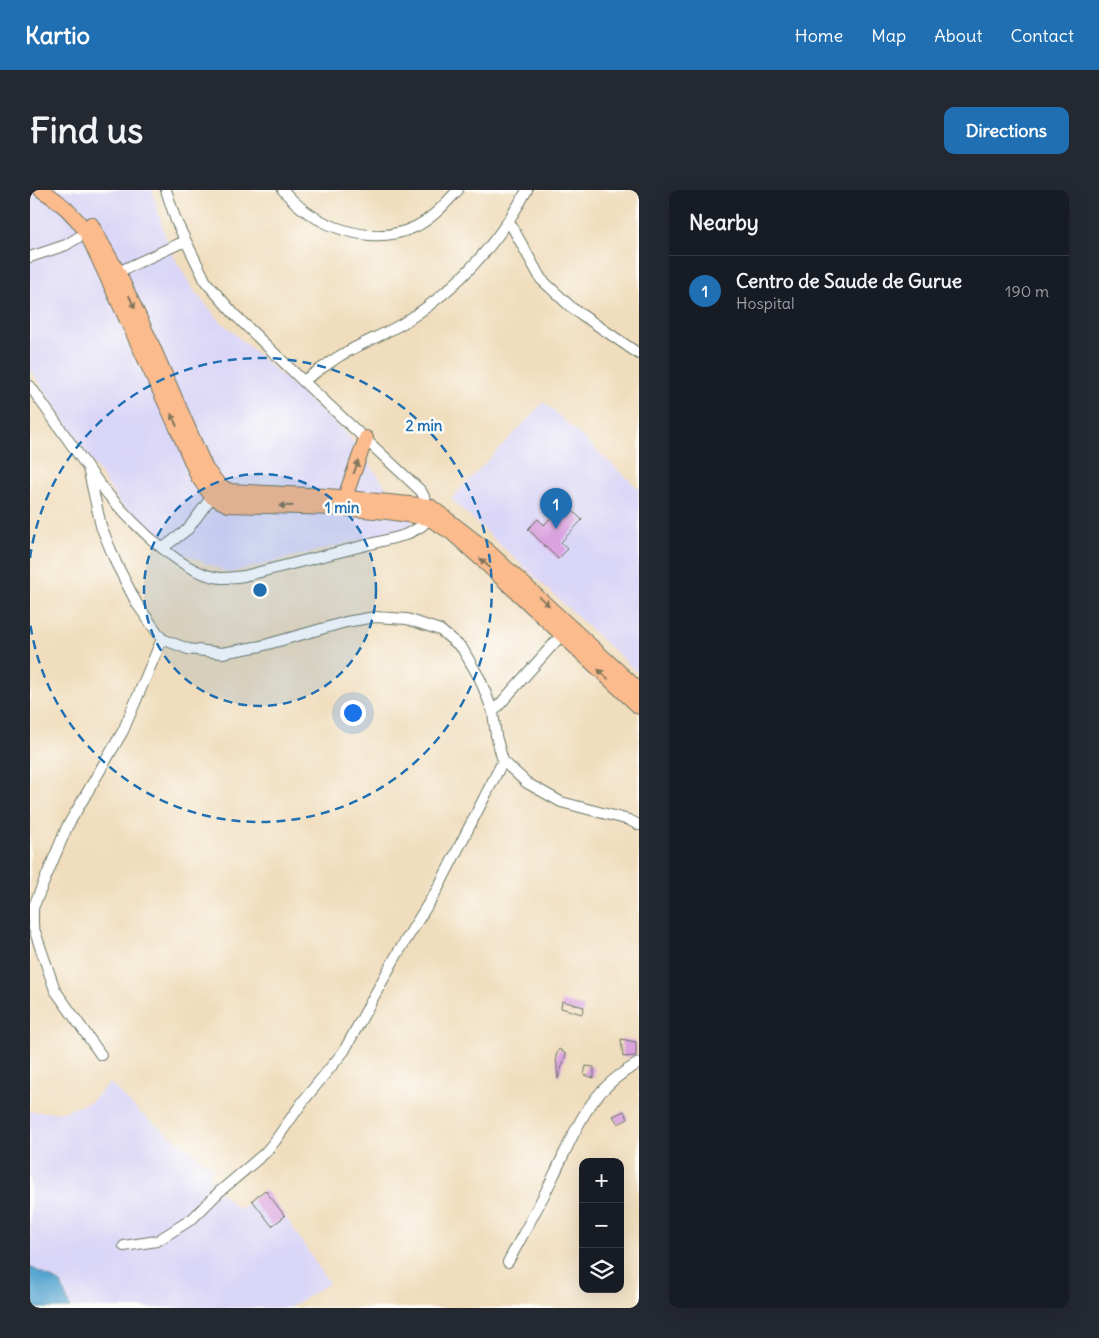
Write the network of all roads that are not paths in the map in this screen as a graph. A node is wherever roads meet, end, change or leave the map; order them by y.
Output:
1 (41, 190) edge
2 (58, 190) edge
3 (166, 190) edge
4 (283, 190) edge
5 (458, 190) edge
6 (527, 190) edge
7 (510, 222) junction
8 (90, 230) junction
9 (185, 241) junction
10 (30, 257) edge
11 (118, 272) junction
12 (143, 340) junction
13 (639, 354) edge
14 (303, 381) junction
15 (30, 386) edge
16 (366, 438) junction
17 (88, 468) junction
18 (216, 491) junction
19 (345, 497) junction
20 (429, 512) junction
21 (162, 548) junction
22 (566, 630) junction
23 (162, 638) junction
24 (639, 690) edge
25 (639, 707) edge
26 (493, 712) junction
27 (503, 761) junction
28 (639, 825) edge
29 (101, 1055) dead end
30 (639, 1063) edge
31 (124, 1246) dead end
32 (508, 1262) dead end

1 - 8 main road
2 - 8 main road
3 - 9 street
4 - 5 street
6 - 7 street
7 - 13 street
7 - 14 street
8 - 10 street
8 - 11 main road
8 - 12 main road
9 - 11 street
9 - 14 street
11 -> 12 main road
12 - 18 main road
14 - 16 street
15 - 17 street
19 -> 16 main road
16 - 20 street
17 - 21 street
17 - 23 street
18 - 19 main road
20 -> 18 main road
18 - 21 street
19 - 20 main road
20 - 21 street
20 - 22 main road
22 - 24 main road
25 -> 22 main road
22 - 26 street
23 - 26 street
23 - 29 street
26 - 27 street
27 - 28 street
27 - 31 street
30 - 32 street

